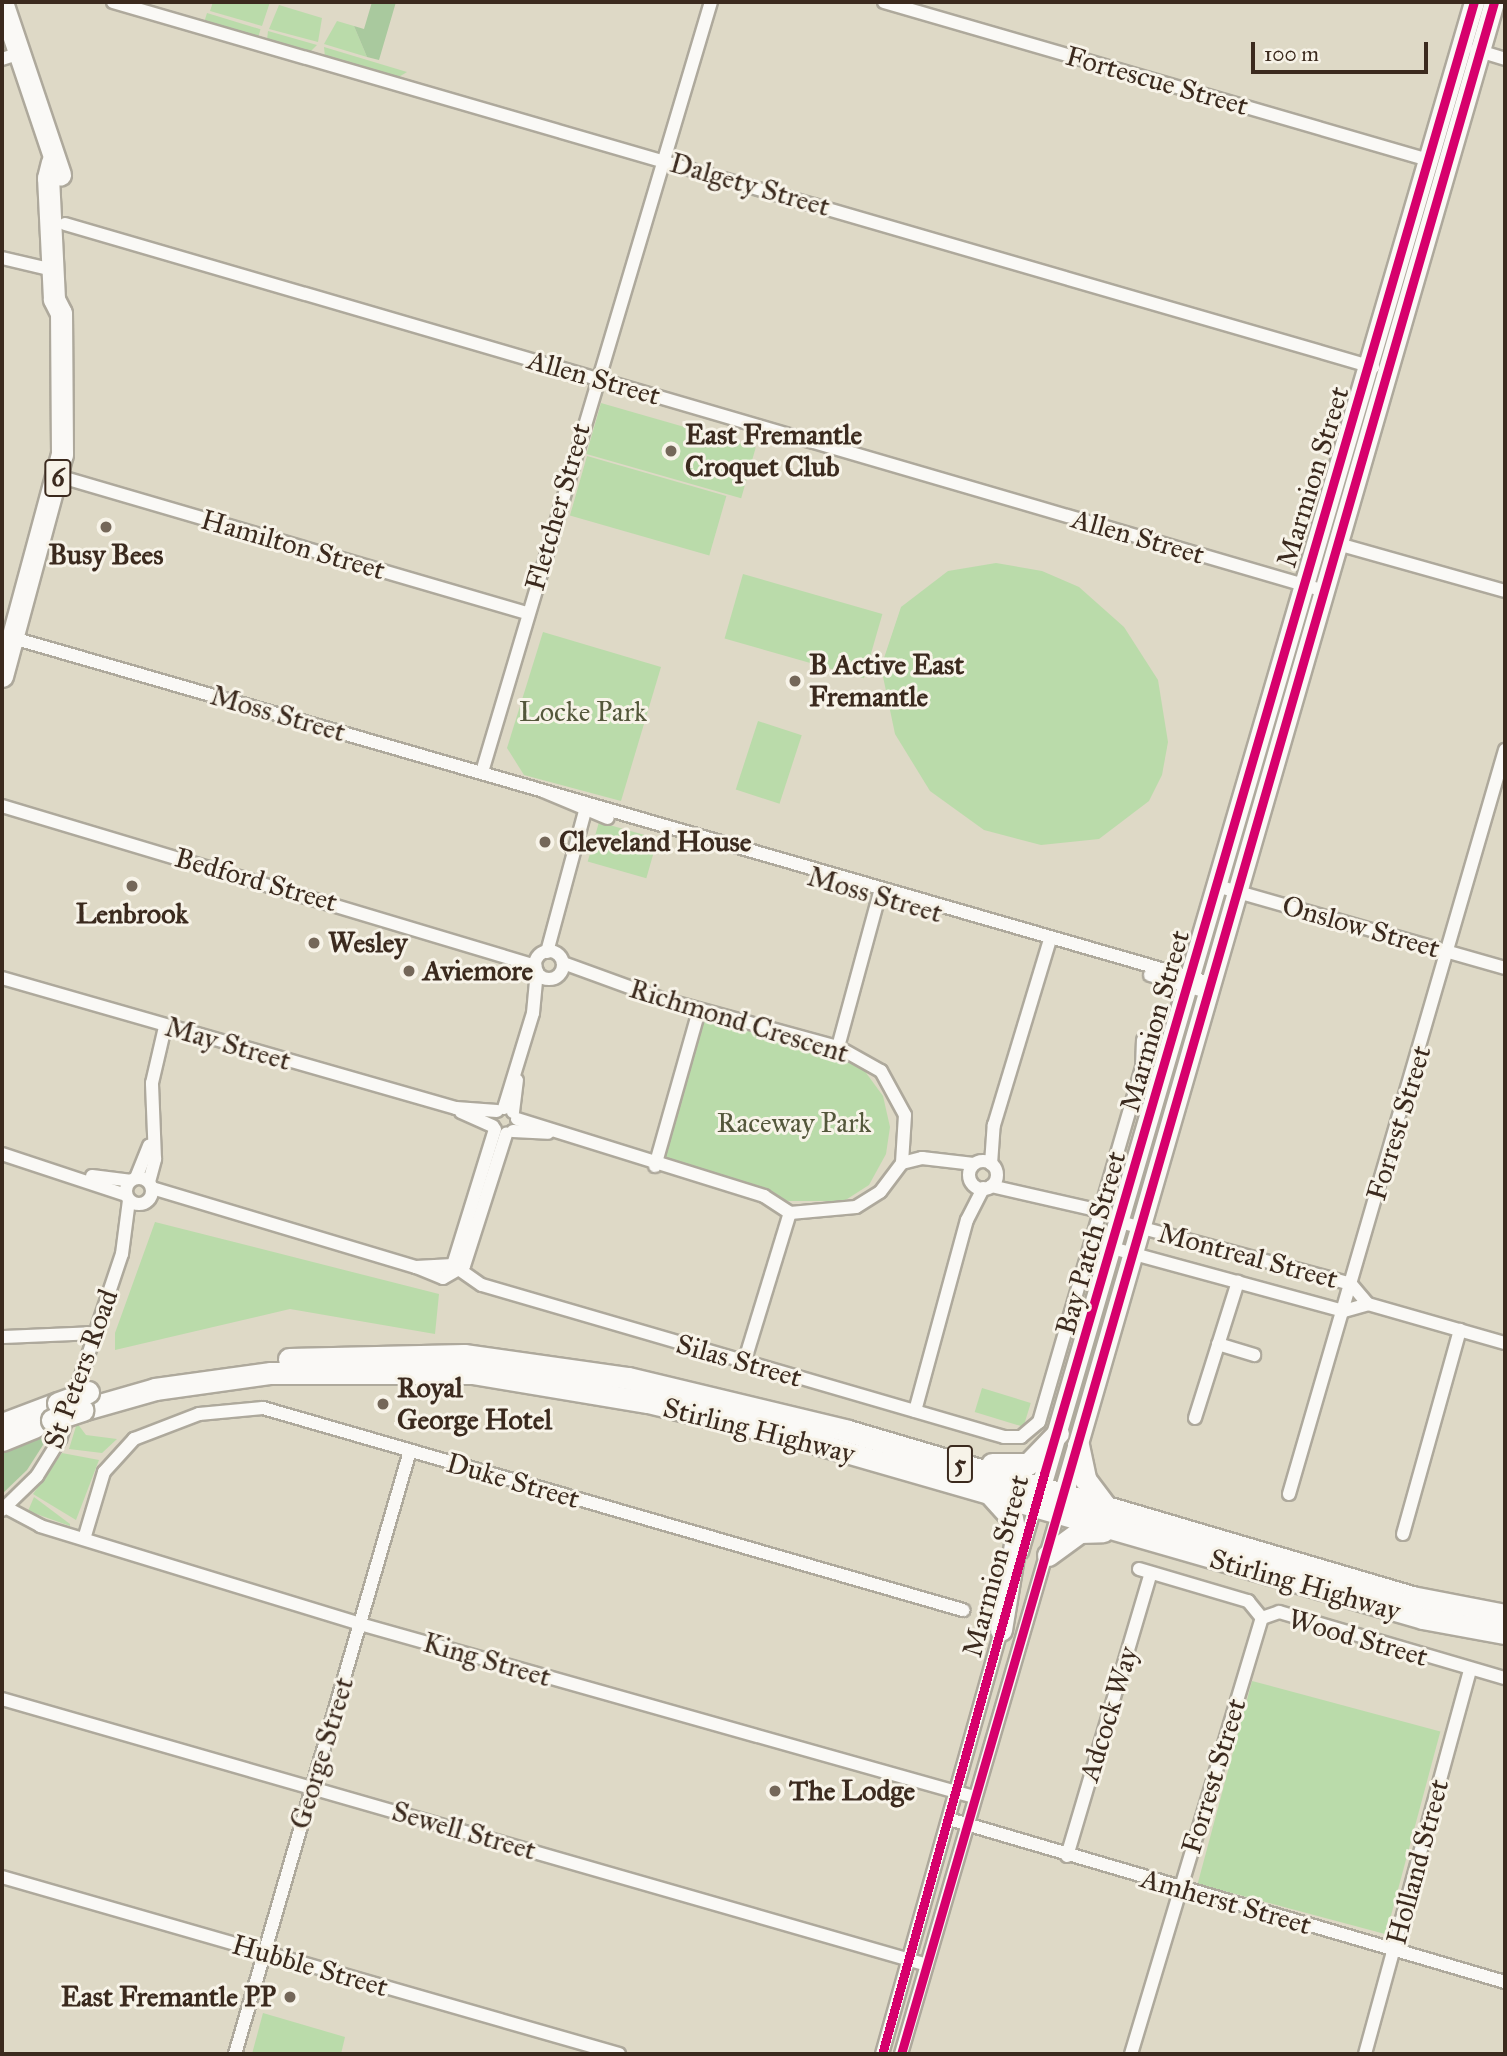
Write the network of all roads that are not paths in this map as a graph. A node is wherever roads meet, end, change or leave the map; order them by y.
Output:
1 (2, 2) edge
2 (113, 2) edge
3 (711, 2) edge
4 (884, 2) edge
5 (1474, 2) edge
6 (1494, 2) edge
7 (1471, 49) junction
8 (11, 56) edge
9 (1505, 59) edge
10 (666, 160) junction
11 (1429, 160) junction
12 (52, 162) junction
13 (65, 224) junction
14 (2, 258) edge
15 (53, 270) junction
16 (61, 313) junction
17 (1378, 369) junction
18 (601, 380) junction
19 (58, 477) junction
20 (1338, 544) junction
21 (1304, 585) junction
22 (1325, 591) junction
23 (1505, 591) edge
24 (527, 613) junction
25 (8, 644) edge
26 (2, 676) edge
27 (1505, 750) edge
28 (482, 772) junction
29 (2, 806) edge
30 (590, 807) junction
31 (1217, 886) junction
32 (1239, 892) junction
33 (881, 893) junction
34 (560, 921) junction
35 (1049, 943) junction
36 (1450, 952) junction
37 (540, 961) junction
38 (559, 968) junction
39 (1505, 968) edge
40 (2, 978) edge
41 (1190, 982) junction
42 (1212, 989) junction
43 (699, 1010) junction
44 (533, 1013) junction
45 (169, 1028) junction
46 (1143, 1040) dead end
47 (838, 1047) junction
48 (505, 1121) junction
49 (904, 1153) junction
50 (2, 1154) edge
51 (928, 1159) junction
52 (655, 1166) junction
53 (982, 1174) junction
54 (85, 1177) junction
55 (142, 1182) junction
56 (128, 1197) junction
57 (145, 1203) junction
58 (192, 1205) junction
59 (1101, 1211) junction
60 (786, 1216) junction
61 (1120, 1222) junction
62 (1141, 1226) junction
63 (1112, 1248) junction
64 (122, 1254) junction
65 (1133, 1254) junction
66 (456, 1269) junction
67 (1238, 1282) junction
68 (1351, 1284) junction
69 (1368, 1304) junction
70 (1344, 1311) junction
71 (1460, 1330) junction
72 (96, 1333) junction
73 (2, 1337) edge
74 (1505, 1343) edge
75 (1219, 1345) junction
76 (1254, 1355) dead end
77 (744, 1363) junction
78 (85, 1401) junction
79 (55, 1411) junction
80 (915, 1411) junction
81 (1195, 1418) dead end
82 (2, 1424) edge
83 (848, 1431) junction
84 (1058, 1433) junction
85 (1021, 1437) joint
86 (2, 1440) edge
87 (1078, 1444) junction
88 (410, 1451) junction
89 (991, 1494) junction
90 (1289, 1494) dead end
91 (1037, 1497) junction
92 (1061, 1504) junction
93 (1106, 1507) junction
94 (3, 1509) edge
95 (1119, 1532) junction
96 (1403, 1534) dead end
97 (84, 1539) junction
98 (1048, 1555) junction
99 (1145, 1571) joint
100 (1376, 1583) junction
101 (1505, 1602) edge
102 (963, 1610) dead end
103 (1505, 1615) edge
104 (1262, 1618) junction
105 (360, 1624) junction
106 (1001, 1630) junction
107 (1505, 1633) edge
108 (1470, 1669) junction
109 (1505, 1678) edge
110 (2, 1699) edge
111 (310, 1787) junction
112 (956, 1792) junction
113 (974, 1797) junction
114 (949, 1819) junction
115 (967, 1824) junction
116 (1067, 1856) junction
117 (2, 1877) edge
118 (1180, 1890) junction
119 (1394, 1951) junction
120 (263, 1952) junction
121 (909, 1960) junction
122 (927, 1965) junction
123 (1505, 1982) edge
124 (235, 2054) edge
125 (620, 2054) edge
126 (882, 2054) edge
127 (901, 2054) edge
128 (1131, 2054) edge
129 (1365, 2054) edge

1 - 8 highway, 6
2 - 10 street, Dalgety Street
3 - 10 street, Fletcher Street
4 - 11 street, Fortescue Street
5 - 7 main road, Marmion Street
6 - 7 main road, Marmion Street
7 - 9 street
7 - 11 main road, Marmion Street
7 - 17 main road, Marmion Street
8 - 12 highway, 6
10 - 17 street, Dalgety Street
10 - 18 street, Fletcher Street
11 - 17 main road, Marmion Street
12 - 13 highway, 6
12 - 15 highway, 6
13 - 16 highway, 6
13 - 18 street, Allen Street
14 - 15 street
15 - 16 highway, 6
16 - 19 highway, 6
17 - 20 main road, Marmion Street
17 - 21 main road, Marmion Street
18 - 21 street, Allen Street
18 - 24 street, Fletcher Street
19 - 24 street, Hamilton Street
19 - 25 highway, 6
20 - 22 main road, Marmion Street
20 - 23 street
21 - 22 street, Allen Street
21 - 31 main road, Marmion Street
22 - 32 main road, Marmion Street
24 - 28 street, Fletcher Street
25 - 26 highway, 6
25 - 28 street, Moss Street
27 - 36 street, Forrest Street
28 - 30 street, Moss Street
29 - 37 street, Bedford Street
30 - 33 street, Moss Street
30 - 34 street
31 - 32 street, Onslow Street
31 - 41 main road, Marmion Street
32 - 36 street, Onslow Street
32 - 42 main road, Marmion Street
33 - 35 street, Moss Street
33 - 47 street
34 - 37 street
34 - 38 street
35 - 41 street, Moss Street
35 - 53 street
36 - 39 street, Onslow Street
36 - 68 street, Forrest Street
37 - 38 street
37 - 38 street
37 - 44 street
38 - 43 street, Richmond Crescent
38 - 44 street
40 - 45 street, May Street
41 - 42 street, Moss Street
41 - 61 main road, Marmion Street
42 - 62 main road, Marmion Street
43 - 47 street, Richmond Crescent
43 - 52 street
44 - 48 street
45 - 48 street, May Street
45 - 55 street
46 - 59 street, Bay Patch Street
47 - 49 street, Richmond Crescent
48 - 52 street
48 - 66 street
49 - 51 street
49 - 51 street
49 - 60 street
50 - 54 street, Silas Street
51 - 53 street
52 - 60 street
53 - 59 street
53 - 80 street
54 - 55 street, Silas Street
54 - 56 street, Silas Street
55 - 56 street, St Peters Road
55 - 57 street, St Peters Road
55 - 58 street, Silas Street
56 - 57 street, Silas Street
56 - 64 street, St Peters Road
57 - 58 street, Silas Street
57 - 64 street, St Peters Road
58 - 66 street, Silas Street
59 - 85 street, Bay Patch Street
60 - 77 street
61 - 62 street, Montreal Street
61 - 63 main road, Marmion Street
62 - 65 main road, Marmion Street
62 - 68 street, Montreal Street
63 - 65 street, Montreal Street
63 - 84 main road, Marmion Street
64 - 72 street, St Peters Road
65 - 67 street, Montreal Street
65 - 87 main road, Marmion Street
66 - 77 street, Silas Street
67 - 70 street, Montreal Street
67 - 75 street
68 - 69 street, Montreal Street
68 - 70 street, Forrest Street
69 - 70 street, Montreal Street
69 - 71 street, Montreal Street
70 - 90 street, Forrest Street
71 - 74 street, Montreal Street
71 - 96 street
72 - 73 street
72 - 94 street, St Peters Road
75 - 76 street
75 - 81 street
77 - 80 street, Silas Street
78 - 79 highway, Stirling Highway / 5, bridge
78 - 83 highway, Stirling Highway / 5
78 - 89 highway, Stirling Highway / 5
79 - 82 highway, Stirling Highway / 5
79 - 86 highway, Stirling Highway / 5
80 - 85 street, Silas Street
83 - 84 highway
83 - 91 highway, Stirling Highway / 5
84 - 91 main road, Marmion Street
87 - 92 main road, Marmion Street
87 - 93 highway
88 - 97 street, Duke Street
88 - 102 street, Duke Street
88 - 105 street, George Street
89 - 91 highway, Stirling Highway / 5
89 - 106 highway
91 - 92 highway, Stirling Highway / 5
91 - 106 street, Marmion Street
92 - 93 highway, Stirling Highway / 5
92 - 95 highway, Stirling Highway / 5
92 - 98 street, Marmion Street
93 - 100 highway, Stirling Highway / 5
94 - 97 street, King Street
95 - 98 highway
95 - 107 highway, Stirling Highway / 5
97 - 105 street, King Street
98 - 113 street, Marmion Street
99 - 104 street, Wood Street
99 - 116 street, Adcock Way
100 - 101 highway
100 - 103 highway, Stirling Highway / 5
104 - 108 street, Wood Street
104 - 118 street, Forrest Street
105 - 111 street, George Street
105 - 112 street, King Street
106 - 112 street, Marmion Street
108 - 109 street, Wood Street
108 - 119 street, Holland Street
110 - 111 street, Sewell Street
111 - 120 street, George Street
111 - 121 street, Sewell Street
112 - 113 street, King Street
112 - 114 street, Marmion Street
113 - 115 street, Marmion Street
114 - 115 street, Amherst Street
114 - 121 street, Marmion Street
115 - 116 street, Amherst Street
115 - 122 street, Marmion Street
116 - 118 street, Amherst Street
117 - 120 street, Hubble Street
118 - 119 street, Amherst Street
118 - 128 street, Forrest Street
119 - 123 street, Amherst Street
119 - 129 street, Holland Street
120 - 124 street, George Street
120 - 125 street, Hubble Street
121 - 122 street, Sewell Street
121 - 126 street, Marmion Street
122 - 127 street, Marmion Street

